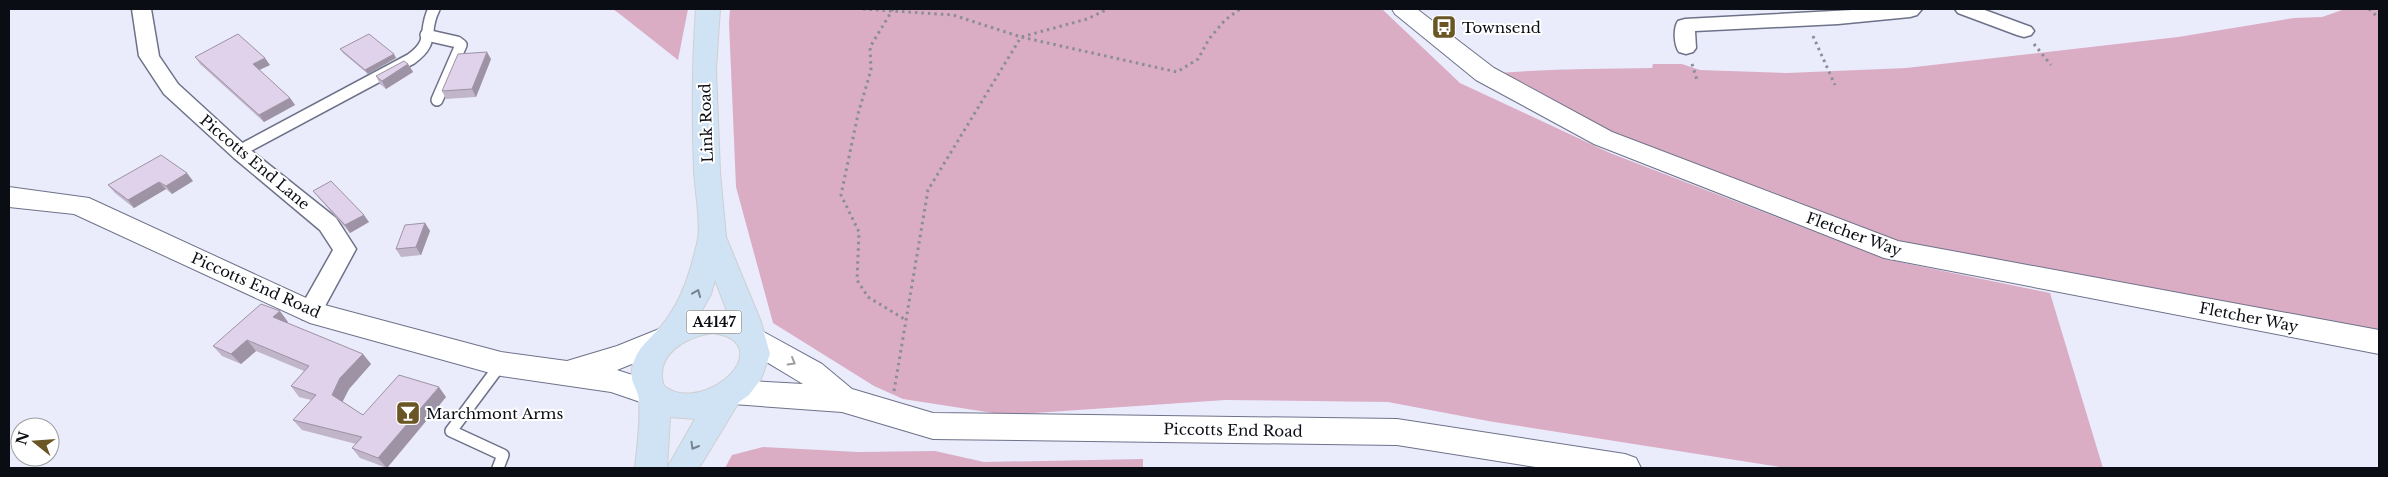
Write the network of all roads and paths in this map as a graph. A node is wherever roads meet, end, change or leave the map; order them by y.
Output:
1 (141, 9) edge
2 (434, 9) edge
3 (708, 9) edge
4 (863, 9) edge
5 (1108, 9) edge
6 (1240, 9) edge
7 (1403, 9) edge
8 (1912, 9) edge
9 (1965, 9) edge
10 (2369, 9) edge
11 (893, 10) edge
12 (2373, 13) junction
13 (2379, 13) edge
14 (2379, 18) edge
15 (1806, 20) junction
16 (2024, 30) joint
17 (426, 35) junction
18 (1021, 37) junction
19 (1686, 48) dead end
20 (2051, 65) dead end
21 (1835, 85) dead end
22 (437, 100) dead end
23 (239, 151) junction
24 (9, 197) edge
25 (712, 237) junction
26 (310, 312) junction
27 (906, 320) junction
28 (670, 336) junction
29 (749, 336) junction
30 (2379, 342) edge
31 (501, 364) junction
32 (567, 373) junction
33 (730, 394) junction
34 (653, 395) junction
35 (842, 399) junction
36 (890, 414) junction
37 (1567, 464) edge
38 (498, 468) edge
39 (651, 468) edge
40 (683, 468) edge
41 (1625, 468) edge

1 - 23 street, Piccotts End Lane
2 - 17 lane
3 - 25 main road, Link Road / A4147
4 - 11 path
5 - 18 path
6 - 18 path
7 - 30 street, Fletcher Way
8 - 15 street
9 - 16 street
10 - 12 path
11 - 18 path
11 - 27 path
12 - 13 path
12 - 14 path
15 - 19 street
15 - 21 path
16 - 20 path
17 - 22 lane
17 - 23 lane
18 - 27 path
23 - 26 street, Piccotts End Lane
24 - 26 street, Piccotts End Road
28 -> 25 main road, Link Road / A4147
25 - 29 main road, Link Road / A4147
26 - 31 street, Piccotts End Road
27 - 36 path
28 - 29 main road, Link Road / A4147
28 - 32 street, Piccotts End Road
28 - 34 main road, Link Road / A4147
29 - 33 main road, Link Road / A4147
29 -> 35 street, Piccotts End Road
31 - 32 street, Piccotts End Road
31 - 38 lane
32 - 34 street, Piccotts End Road
33 - 34 main road
33 - 35 street, Piccotts End Road
33 -> 40 main road, Link Road / A4147
34 - 39 main road, Link Road / A4147
35 - 36 street, Piccotts End Road
36 - 37 street, Piccotts End Road
37 - 41 street, Piccotts End Road

